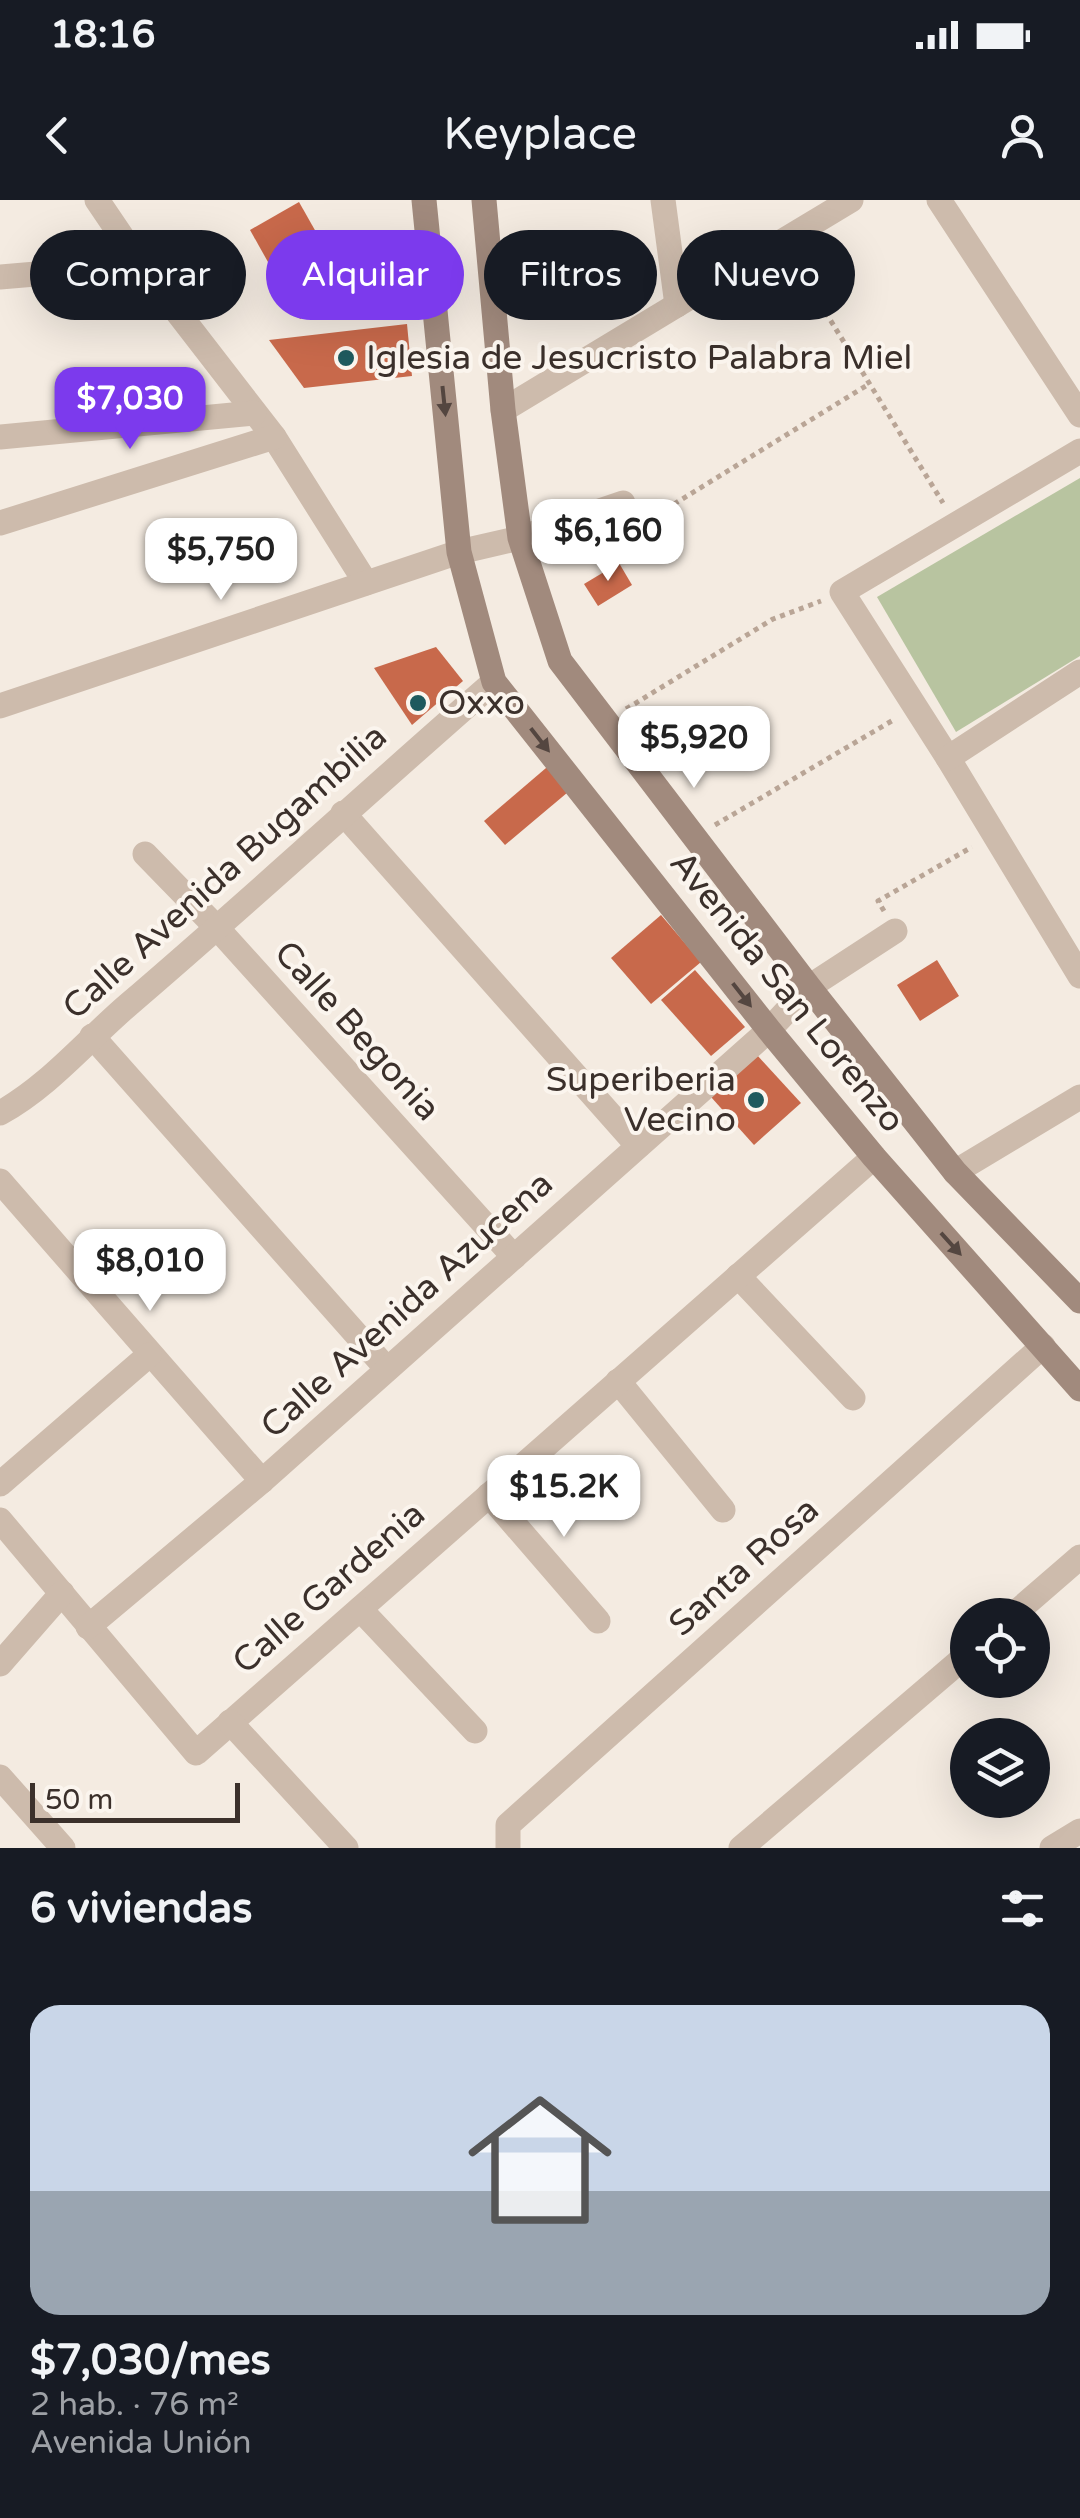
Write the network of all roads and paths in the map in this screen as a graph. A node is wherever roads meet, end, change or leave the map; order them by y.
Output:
1 (424, 200) edge
2 (484, 200) edge
3 (662, 200) edge
4 (851, 200) edge
5 (939, 200) edge
6 (98, 201) edge
7 (117, 230) edge
8 (802, 230) edge
9 (30, 274) edge
10 (0, 277) edge
11 (676, 305) joint
12 (182, 320) edge
13 (831, 320) edge
14 (870, 383) junction
15 (503, 410) junction
16 (254, 413) junction
17 (1080, 415) edge
18 (0, 437) edge
19 (274, 437) junction
20 (1080, 451) edge
21 (623, 503) joint
22 (0, 523) edge
23 (957, 524) junction
24 (520, 538) junction
25 (460, 552) junction
26 (366, 584) junction
27 (842, 592) junction
28 (1080, 672) edge
29 (494, 682) junction
30 (0, 706) edge
31 (916, 707) junction
32 (606, 721) junction
33 (948, 758) junction
34 (344, 813) junction
35 (994, 834) junction
36 (695, 837) junction
37 (144, 854) dead end
38 (218, 929) junction
39 (895, 930) joint
40 (1080, 976) edge
41 (810, 987) junction
42 (769, 1030) junction
43 (92, 1036) junction
44 (1080, 1097) edge
45 (0, 1113) edge
46 (638, 1146) junction
47 (874, 1157) junction
48 (955, 1172) junction
49 (0, 1181) edge
50 (514, 1257) junction
51 (738, 1276) junction
52 (1080, 1301) edge
53 (1043, 1346) junction
54 (150, 1355) junction
55 (388, 1369) junction
56 (618, 1380) junction
57 (1080, 1389) edge
58 (853, 1398) dead end
59 (262, 1482) junction
60 (0, 1484) edge
61 (489, 1494) junction
62 (723, 1510) dead end
63 (0, 1520) edge
64 (1080, 1558) edge
65 (62, 1593) junction
66 (1033, 1598) edge
67 (360, 1608) junction
68 (598, 1621) dead end
69 (88, 1627) junction
70 (0, 1664) edge
71 (950, 1669) edge
72 (230, 1722) junction
73 (476, 1732) dead end
74 (0, 1776) edge
75 (1080, 1831) edge
76 (63, 1848) edge
77 (346, 1848) edge
78 (509, 1848) edge
79 (741, 1848) edge
80 (1052, 1848) edge

1 -> 25 street, Avenida San Lorenzo
2 - 15 street, Avenida San Lorenzo
3 - 11 street
4 - 8 street
5 - 17 street
6 - 7 street
9 - 10 street
11 - 15 street
12 - 16 street
13 - 14 path
14 - 21 path
14 - 23 path
15 - 24 street, Avenida San Lorenzo
16 - 18 street
16 - 19 street
19 - 22 street
19 - 26 street
20 - 23 street
21 - 24 street
23 - 27 street
24 - 25 street
24 - 32 street, Avenida San Lorenzo
25 - 26 street
25 - 29 street, Avenida San Lorenzo
26 - 30 street
27 - 31 street
27 - 32 path
28 - 33 street
29 - 34 street, Calle Avenida Bugambilia
29 -> 42 street, Avenida San Lorenzo
31 - 33 street
31 - 36 path
32 - 36 street, Avenida San Lorenzo
33 - 35 street
34 - 38 street, Calle Avenida Bugambilia
34 - 46 street
35 - 39 path
35 - 40 street
36 - 41 street, Avenida San Lorenzo
37 - 38 street, Calle Begonia
38 - 43 street, Calle Avenida Bugambilia
38 - 50 street, Calle Begonia
39 - 41 street, Calle Avenida Azucena
41 - 42 street, Calle Avenida Azucena
41 - 48 street, Avenida San Lorenzo
42 - 46 street, Calle Avenida Azucena
42 - 47 street, Avenida San Lorenzo
43 - 45 street, Calle Avenida Bugambilia
43 - 55 street
44 - 48 street
46 - 50 street, Calle Avenida Azucena
47 - 51 street, Calle Gardenia
47 -> 53 street, Avenida San Lorenzo
48 - 52 street, Avenida San Lorenzo
49 - 54 street
50 - 55 street, Calle Avenida Azucena
51 - 56 street, Calle Gardenia
51 - 58 street
53 - 57 street, Avenida San Lorenzo
53 - 78 street, Santa Rosa
54 - 59 street
54 - 60 street
55 - 59 street, Calle Avenida Azucena
56 - 61 street, Calle Gardenia
56 - 62 street
59 - 69 street, Calle Avenida Azucena
61 - 67 street, Calle Gardenia
61 - 68 street
63 - 65 street, Calle Gardenia
64 - 66 street
65 - 69 street, Calle Gardenia
65 - 70 street
67 - 72 street, Calle Gardenia
67 - 73 street
69 - 72 street, Calle Gardenia
71 - 79 street
72 - 77 street
74 - 76 street
75 - 80 street

